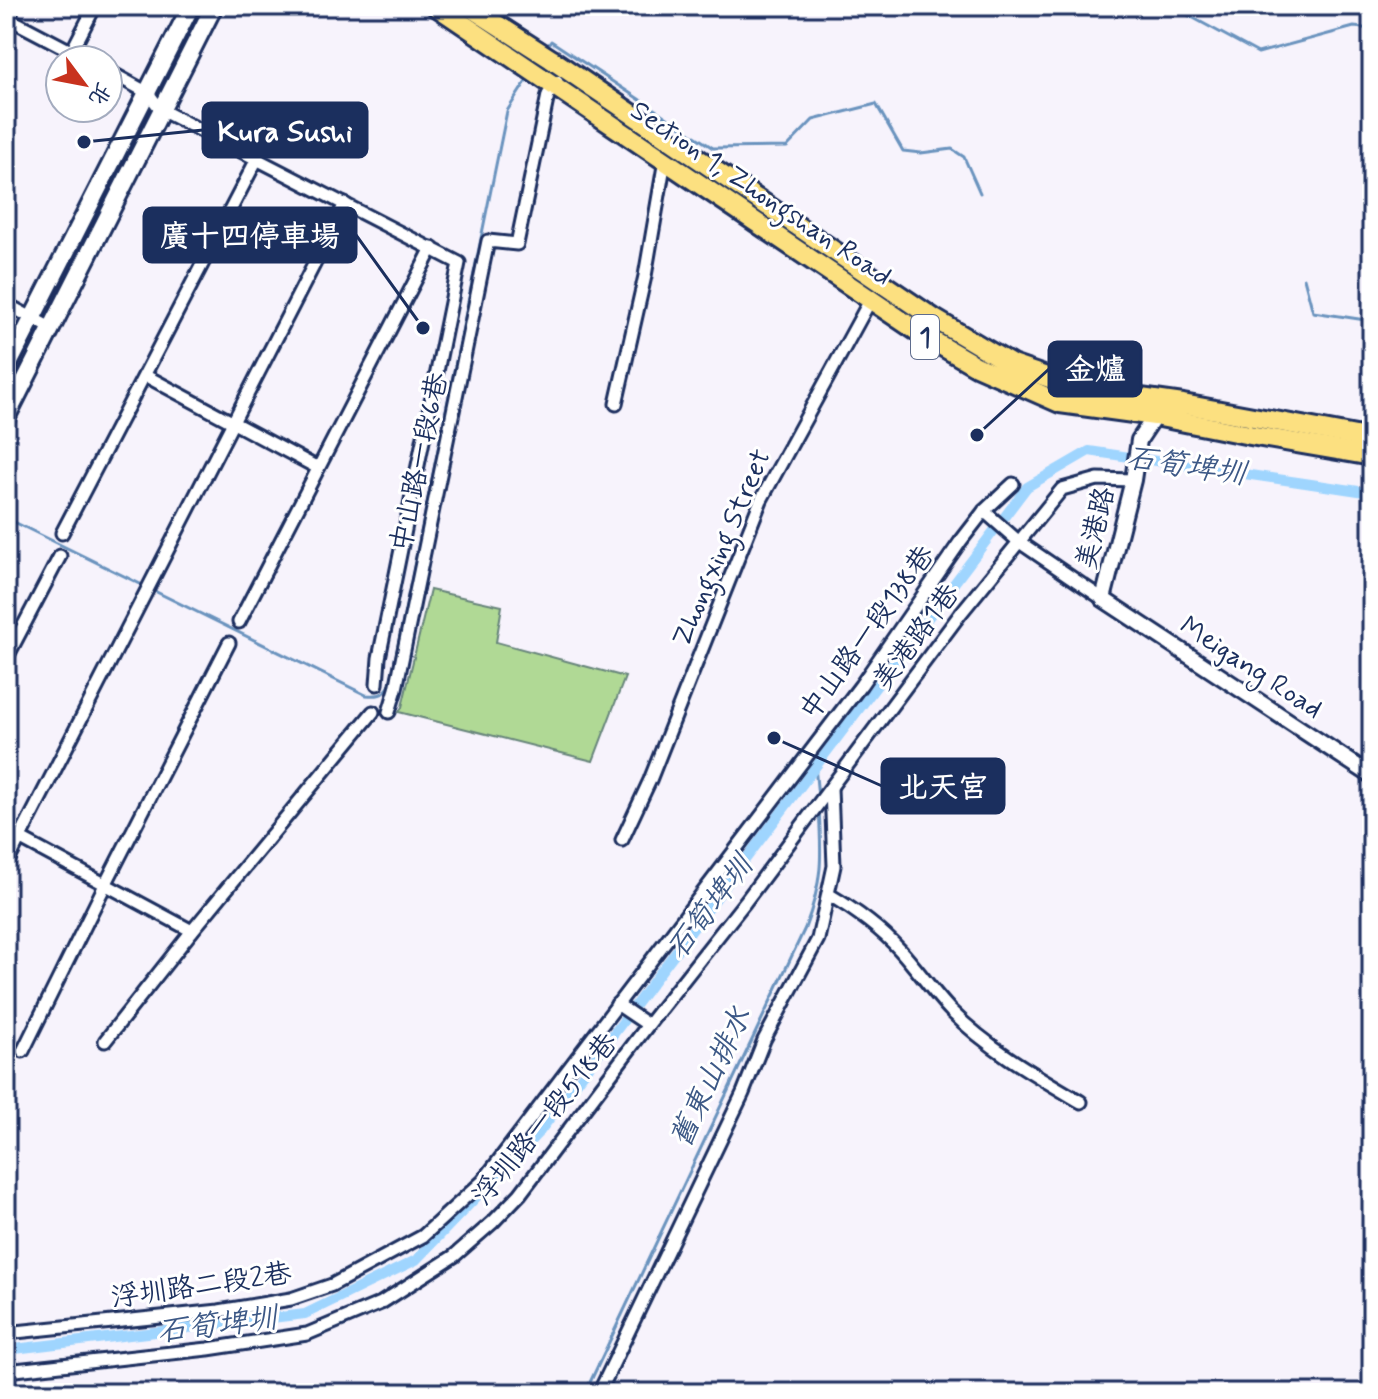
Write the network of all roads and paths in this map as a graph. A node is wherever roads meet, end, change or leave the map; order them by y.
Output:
1 (95, 6) edge
2 (191, 6) edge
3 (214, 6) edge
4 (436, 6) edge
5 (468, 6) edge
6 (6, 17) edge
7 (58, 44) edge
8 (76, 44) edge
9 (517, 48) junction
10 (562, 63) junction
11 (124, 80) edge
12 (547, 80) junction
13 (148, 93) junction
14 (161, 110) junction
15 (258, 157) junction
16 (665, 160) junction
17 (345, 204) junction
18 (432, 248) junction
19 (877, 291) junction
20 (6, 304) edge
21 (33, 317) junction
22 (51, 328) junction
23 (6, 370) edge
24 (146, 376) junction
25 (616, 404) dead end
26 (1183, 404) junction
27 (1155, 416) junction
28 (6, 418) edge
29 (231, 421) junction
30 (1372, 439) edge
31 (1372, 456) edge
32 (318, 468) junction
33 (1134, 475) junction
34 (1013, 484) dead end
35 (984, 511) junction
36 (62, 533) dead end
37 (1018, 541) junction
38 (60, 556) dead end
39 (1103, 599) junction
40 (239, 622) dead end
41 (229, 643) dead end
42 (6, 659) edge
43 (377, 684) dead end
44 (373, 712) dead end
45 (389, 712) dead end
46 (1372, 776) edge
47 (831, 788) junction
48 (822, 800) joint
49 (6, 831) edge
50 (20, 838) junction
51 (622, 840) dead end
52 (6, 865) edge
53 (105, 885) junction
54 (828, 894) junction
55 (192, 931) junction
56 (617, 1004) junction
57 (648, 1025) junction
58 (105, 1041) dead end
59 (23, 1051) dead end
60 (1081, 1102) dead end
61 (6, 1333) edge
62 (6, 1371) edge
63 (599, 1393) edge

1 - 8 street
2 - 13 main road
3 - 14 main road
4 - 9 main road, 1
5 - 9 main road, 1
6 - 7 street
9 - 10 main road, 1
9 - 12 main road, 1
10 - 12 street, 中山路一段6巷
10 - 19 main road, Section 1, Zhongshan Road / 1
11 - 13 street
12 - 16 main road, Section 1, Zhongshan Road / 1
12 - 45 street, 中山路一段6巷
13 - 14 street
13 - 21 main road
14 - 15 street
14 - 22 main road
15 - 17 street
15 - 24 street
16 - 19 main road, Section 1, Zhongshan Road / 1
16 - 25 street
17 - 18 street
17 - 29 street
18 - 32 street
18 - 43 street
19 - 26 main road, Section 1, Zhongshan Road / 1
19 - 27 main road, Section 1, Zhongshan Road / 1
19 - 51 street, Zhongxing Street
20 - 21 street
21 - 22 street
21 - 23 main road
22 - 28 main road
24 - 29 street
24 - 36 street
26 - 27 street
26 - 30 main road, Section 1, Zhongshan Road / 1
27 - 31 main road, Section 1, Zhongshan Road / 1
27 - 33 street, 美港路
29 - 32 street
29 - 50 street
32 - 40 street
33 - 37 street, 美港路1巷
33 - 39 street, 美港路
34 - 35 street, 中山路一段138巷
35 - 37 street
35 - 56 street, 中山路一段138巷
37 - 39 street
37 - 47 street, 美港路1巷
38 - 42 street
39 - 46 street, Meigang Road
41 - 53 street
44 - 55 street
47 - 48 street, 美港路1巷
47 - 54 street
48 - 57 street, 浮圳路一段518巷
49 - 50 street
50 - 52 street
50 - 53 street
53 - 55 street
53 - 59 street
54 - 60 street
54 - 63 street
55 - 58 street
56 - 57 street
56 - 61 street, 浮圳路二段2巷
57 - 62 street, 浮圳路一段518巷

